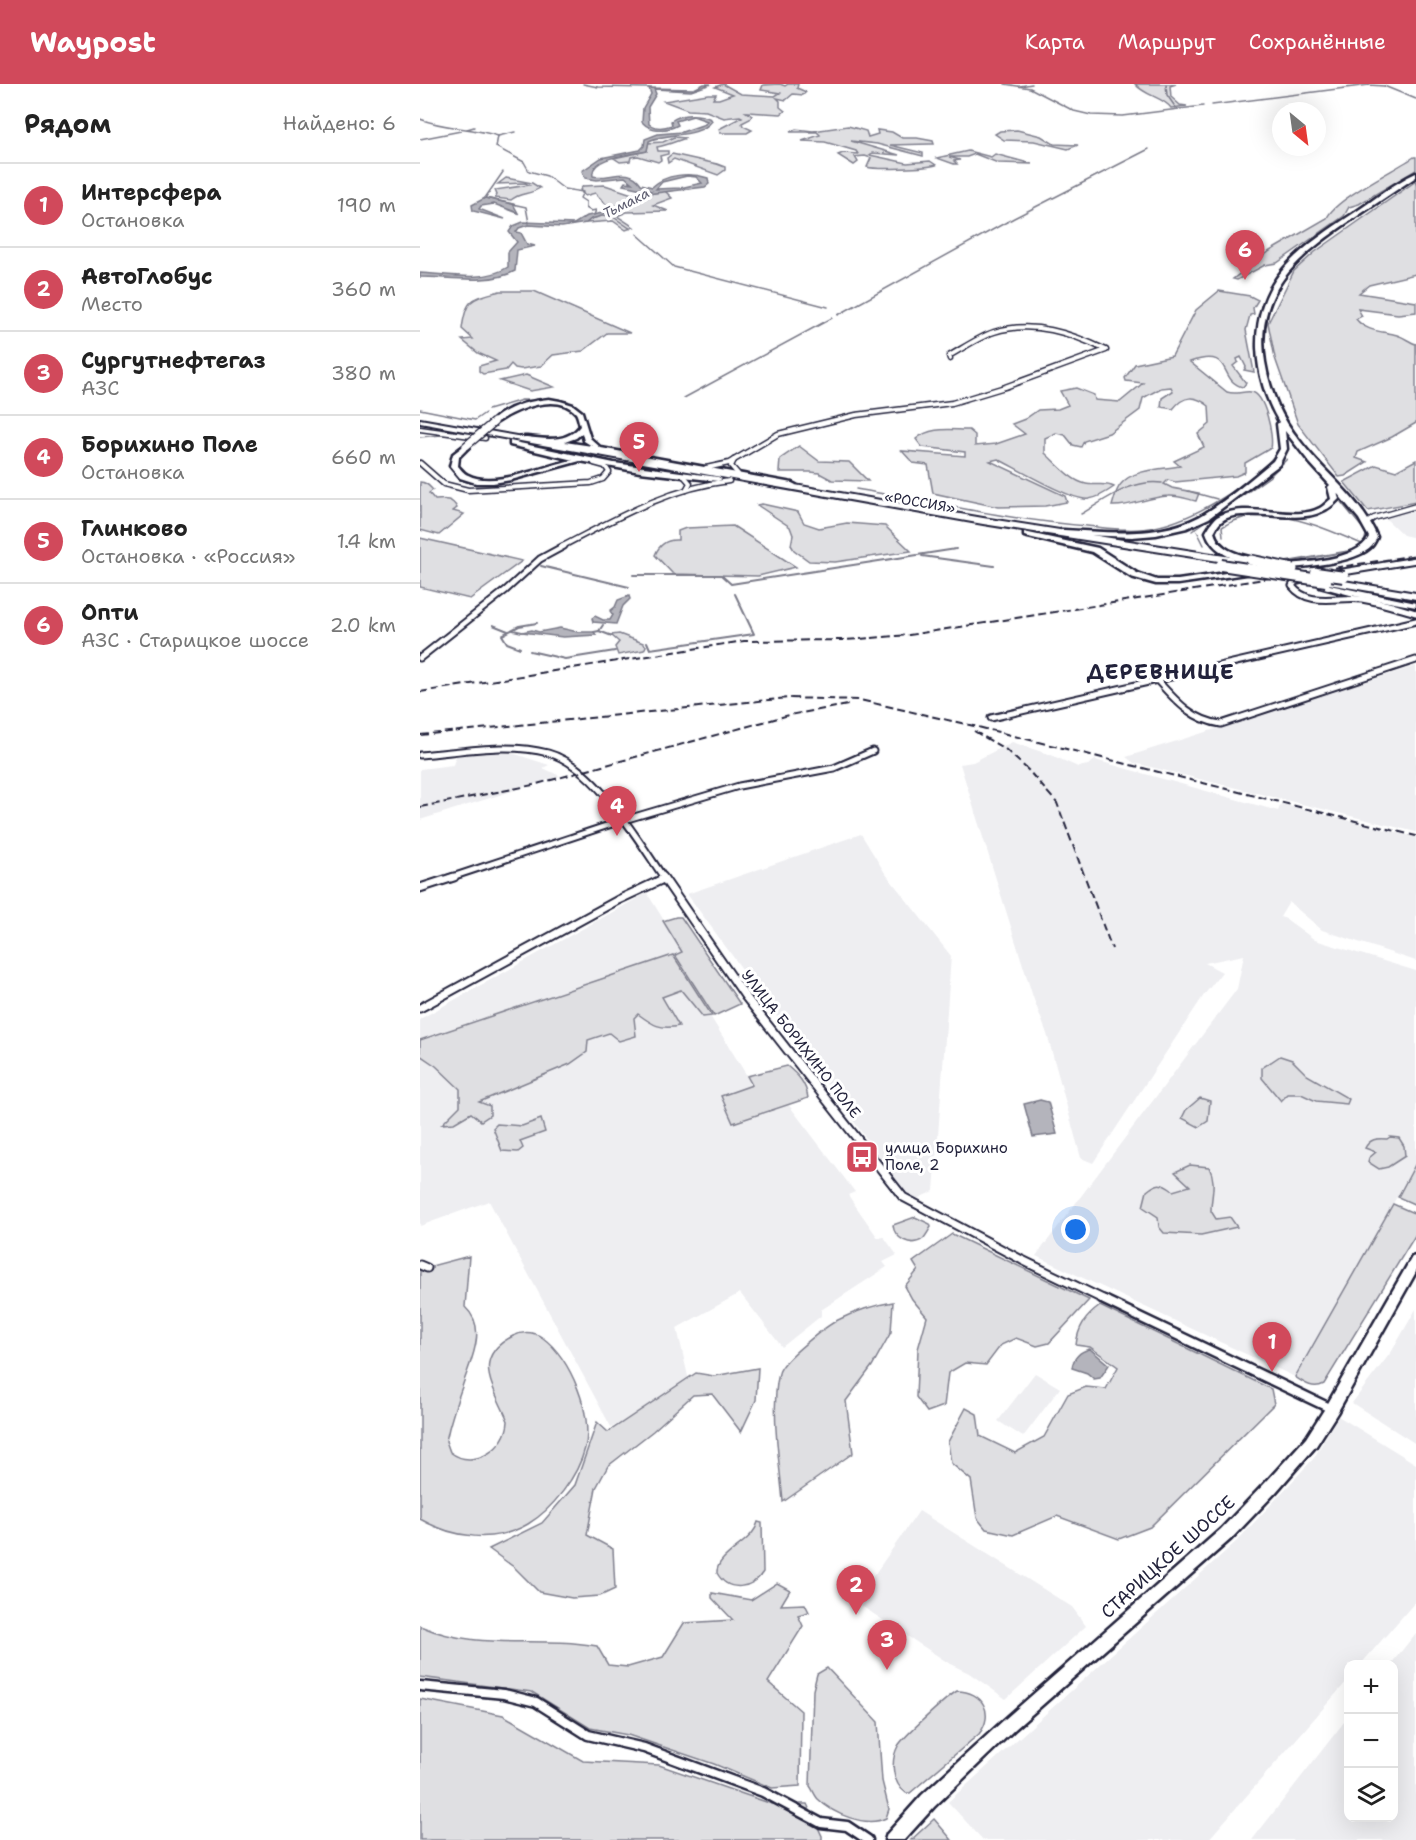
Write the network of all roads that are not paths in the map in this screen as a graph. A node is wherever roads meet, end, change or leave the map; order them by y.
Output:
1 (1416, 174) edge
2 (950, 359) dead end
3 (1279, 418) junction
4 (420, 421) edge
5 (584, 426) junction
6 (420, 428) edge
7 (435, 432) junction
8 (420, 435) edge
9 (485, 438) junction
10 (514, 440) junction
11 (550, 441) junction
12 (541, 451) junction
13 (607, 451) junction
14 (1283, 454) junction
15 (1305, 454) junction
16 (629, 455) junction
17 (579, 460) junction
18 (594, 460) junction
19 (735, 460) junction
20 (420, 463) edge
21 (662, 464) junction
22 (706, 468) junction
23 (541, 469) junction
24 (738, 474) junction
25 (684, 476) junction
26 (717, 479) junction
27 (729, 481) junction
28 (1329, 482) junction
29 (804, 489) junction
30 (685, 491) junction
31 (1416, 506) edge
32 (1367, 523) junction
33 (1028, 531) junction
34 (1416, 560) edge
35 (1250, 562) junction
36 (1325, 583) junction
37 (1416, 589) edge
38 (1416, 596) edge
39 (1416, 605) edge
40 (1416, 613) edge
41 (1416, 621) edge
42 (420, 658) edge
43 (1416, 660) edge
44 (1158, 680) junction
45 (991, 718) dead end
46 (873, 751) dead end
47 (420, 755) edge
48 (624, 820) junction
49 (663, 879) junction
50 (420, 888) edge
51 (420, 1008) edge
52 (1416, 1261) edge
53 (1332, 1409) junction
54 (420, 1686) edge
55 (868, 1840) edge
56 (893, 1840) edge

1 - 3 main road
2 - 19 street
3 - 14 main road
3 - 15 main road
4 - 10 highway, «РОССИЯ»
5 - 11 main road
5 - 13 main road
5 - 23 main road, bridge
6 - 7 street
6 - 9 highway, «РОССИЯ»
7 - 8 street
7 - 9 street
9 - 10 highway, «РОССИЯ»
10 - 11 main road
10 - 12 main road
10 - 21 highway, «РОССИЯ»
10 - 26 highway, «РОССИЯ»
11 - 13 main road
12 - 18 main road
12 - 23 main road
13 - 16 main road
14 - 15 main road
14 - 33 main road
15 - 28 main road
16 - 21 main road
16 - 22 main road
17 - 18 main road
17 - 20 street
17 - 23 main road
18 - 25 main road
19 - 22 street
19 - 24 street
21 - 29 highway, «РОССИЯ»
22 - 24 main road
24 - 29 main road
25 - 26 main road
25 - 30 street
26 - 27 highway, «РОССИЯ»
27 - 30 street
27 - 33 highway, «РОССИЯ»
28 - 32 main road
28 - 35 main road
29 - 33 highway, «РОССИЯ»
30 - 42 street
31 - 32 street
32 - 33 main road
33 - 35 highway, «РОССИЯ»
33 - 36 highway, «РОССИЯ», bridge
34 - 40 street
35 - 37 highway, «РОССИЯ», bridge
36 - 38 highway, «РОССИЯ»
36 - 39 main road
41 - 44 street
43 - 44 street
44 - 45 street
46 - 48 street
47 - 48 street, УЛИЦА БОРИХИНО ПОЛЕ
48 - 49 street, УЛИЦА БОРИХИНО ПОЛЕ
48 - 50 street
49 - 51 street
49 - 53 street, УЛИЦА БОРИХИНО ПОЛЕ
52 - 53 main road, СТАРИЦКОЕ ШОССЕ
53 - 56 main road, СТАРИЦКОЕ ШОССЕ
54 - 55 street

